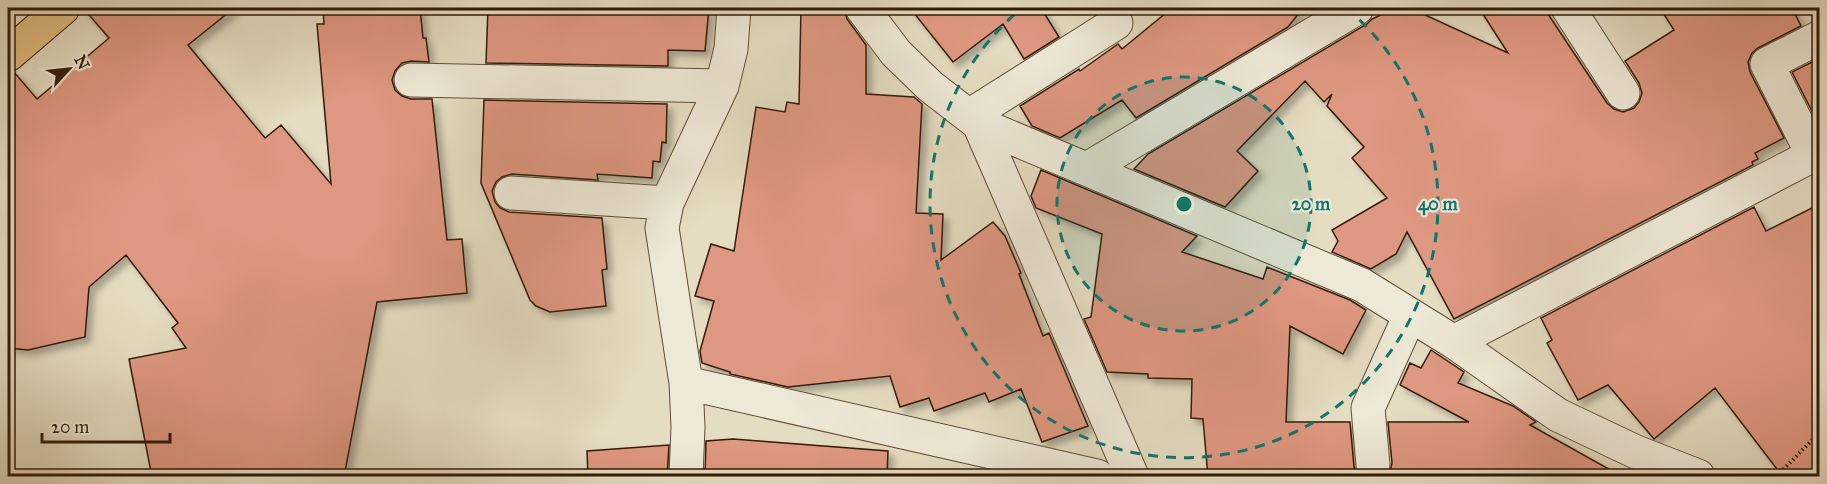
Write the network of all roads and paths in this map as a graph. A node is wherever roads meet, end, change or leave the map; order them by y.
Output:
1 (63, 8) edge
2 (734, 8) edge
3 (862, 8) edge
4 (1357, 8) edge
5 (1568, 8) edge
6 (1116, 23) dead end
7 (1820, 37) edge
8 (8, 55) edge
9 (411, 80) dead end
10 (722, 86) junction
11 (1623, 93) dead end
12 (974, 120) junction
13 (1087, 169) junction
14 (511, 193) dead end
15 (667, 203) junction
16 (1410, 315) junction
17 (1454, 342) junction
18 (686, 383) junction
19 (1820, 432) edge
20 (1631, 464) edge
21 (1373, 465) dead end
22 (686, 477) edge
23 (1097, 477) edge
24 (1132, 477) edge
25 (1698, 477) edge
26 (1777, 477) edge

1 - 8 main road
2 - 10 street
3 - 12 street
4 - 13 street
5 - 11 street
6 - 12 street
7 - 17 street
9 - 10 street
10 - 15 street
12 - 13 street
12 - 24 street
13 - 16 street
14 - 15 street
15 - 18 street
16 - 17 street
16 - 21 street
17 - 20 street
18 - 22 street
18 - 23 street
19 - 26 path
20 - 25 street

